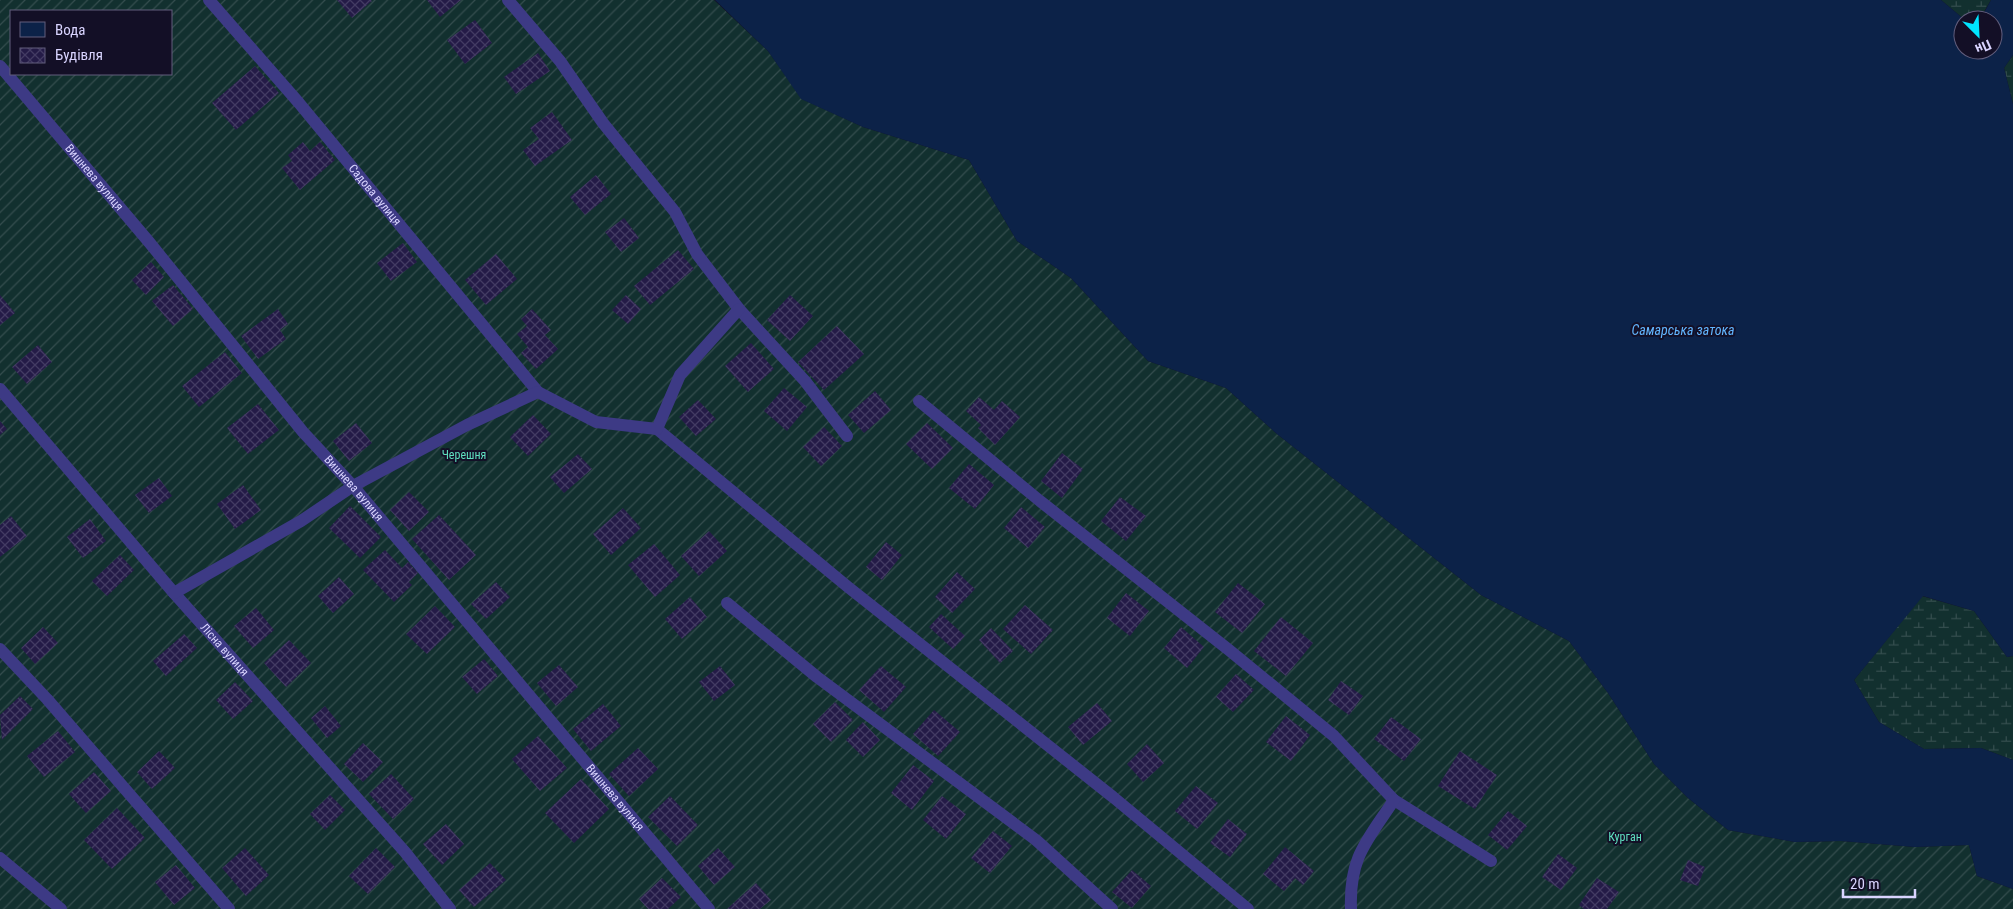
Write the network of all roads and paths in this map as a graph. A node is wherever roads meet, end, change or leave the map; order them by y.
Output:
1 (209, 0) edge
2 (508, 0) edge
3 (0, 66) edge
4 (739, 309) junction
5 (0, 390) edge
6 (538, 392) junction
7 (919, 401) dead end
8 (656, 429) junction
9 (848, 436) dead end
10 (353, 486) junction
11 (174, 593) junction
12 (727, 603) dead end
13 (0, 649) edge
14 (1394, 800) junction
15 (0, 858) edge
16 (1491, 861) dead end
17 (61, 909) edge
18 (229, 909) edge
19 (450, 909) edge
20 (708, 909) edge
21 (1112, 909) edge
22 (1248, 909) edge
23 (1351, 909) edge

1 - 6 lane, Садова вулиця
2 - 4 lane
3 - 10 lane, Вишнева вулиця
4 - 8 lane
4 - 9 lane
5 - 11 lane, Лісна вулиця
6 - 8 lane
6 - 10 lane
7 - 14 lane
8 - 22 lane
10 - 11 lane
10 - 20 lane, Вишнева вулиця
11 - 19 lane, Лісна вулиця
12 - 21 lane
13 - 18 lane
14 - 16 lane
14 - 23 lane
15 - 17 lane

